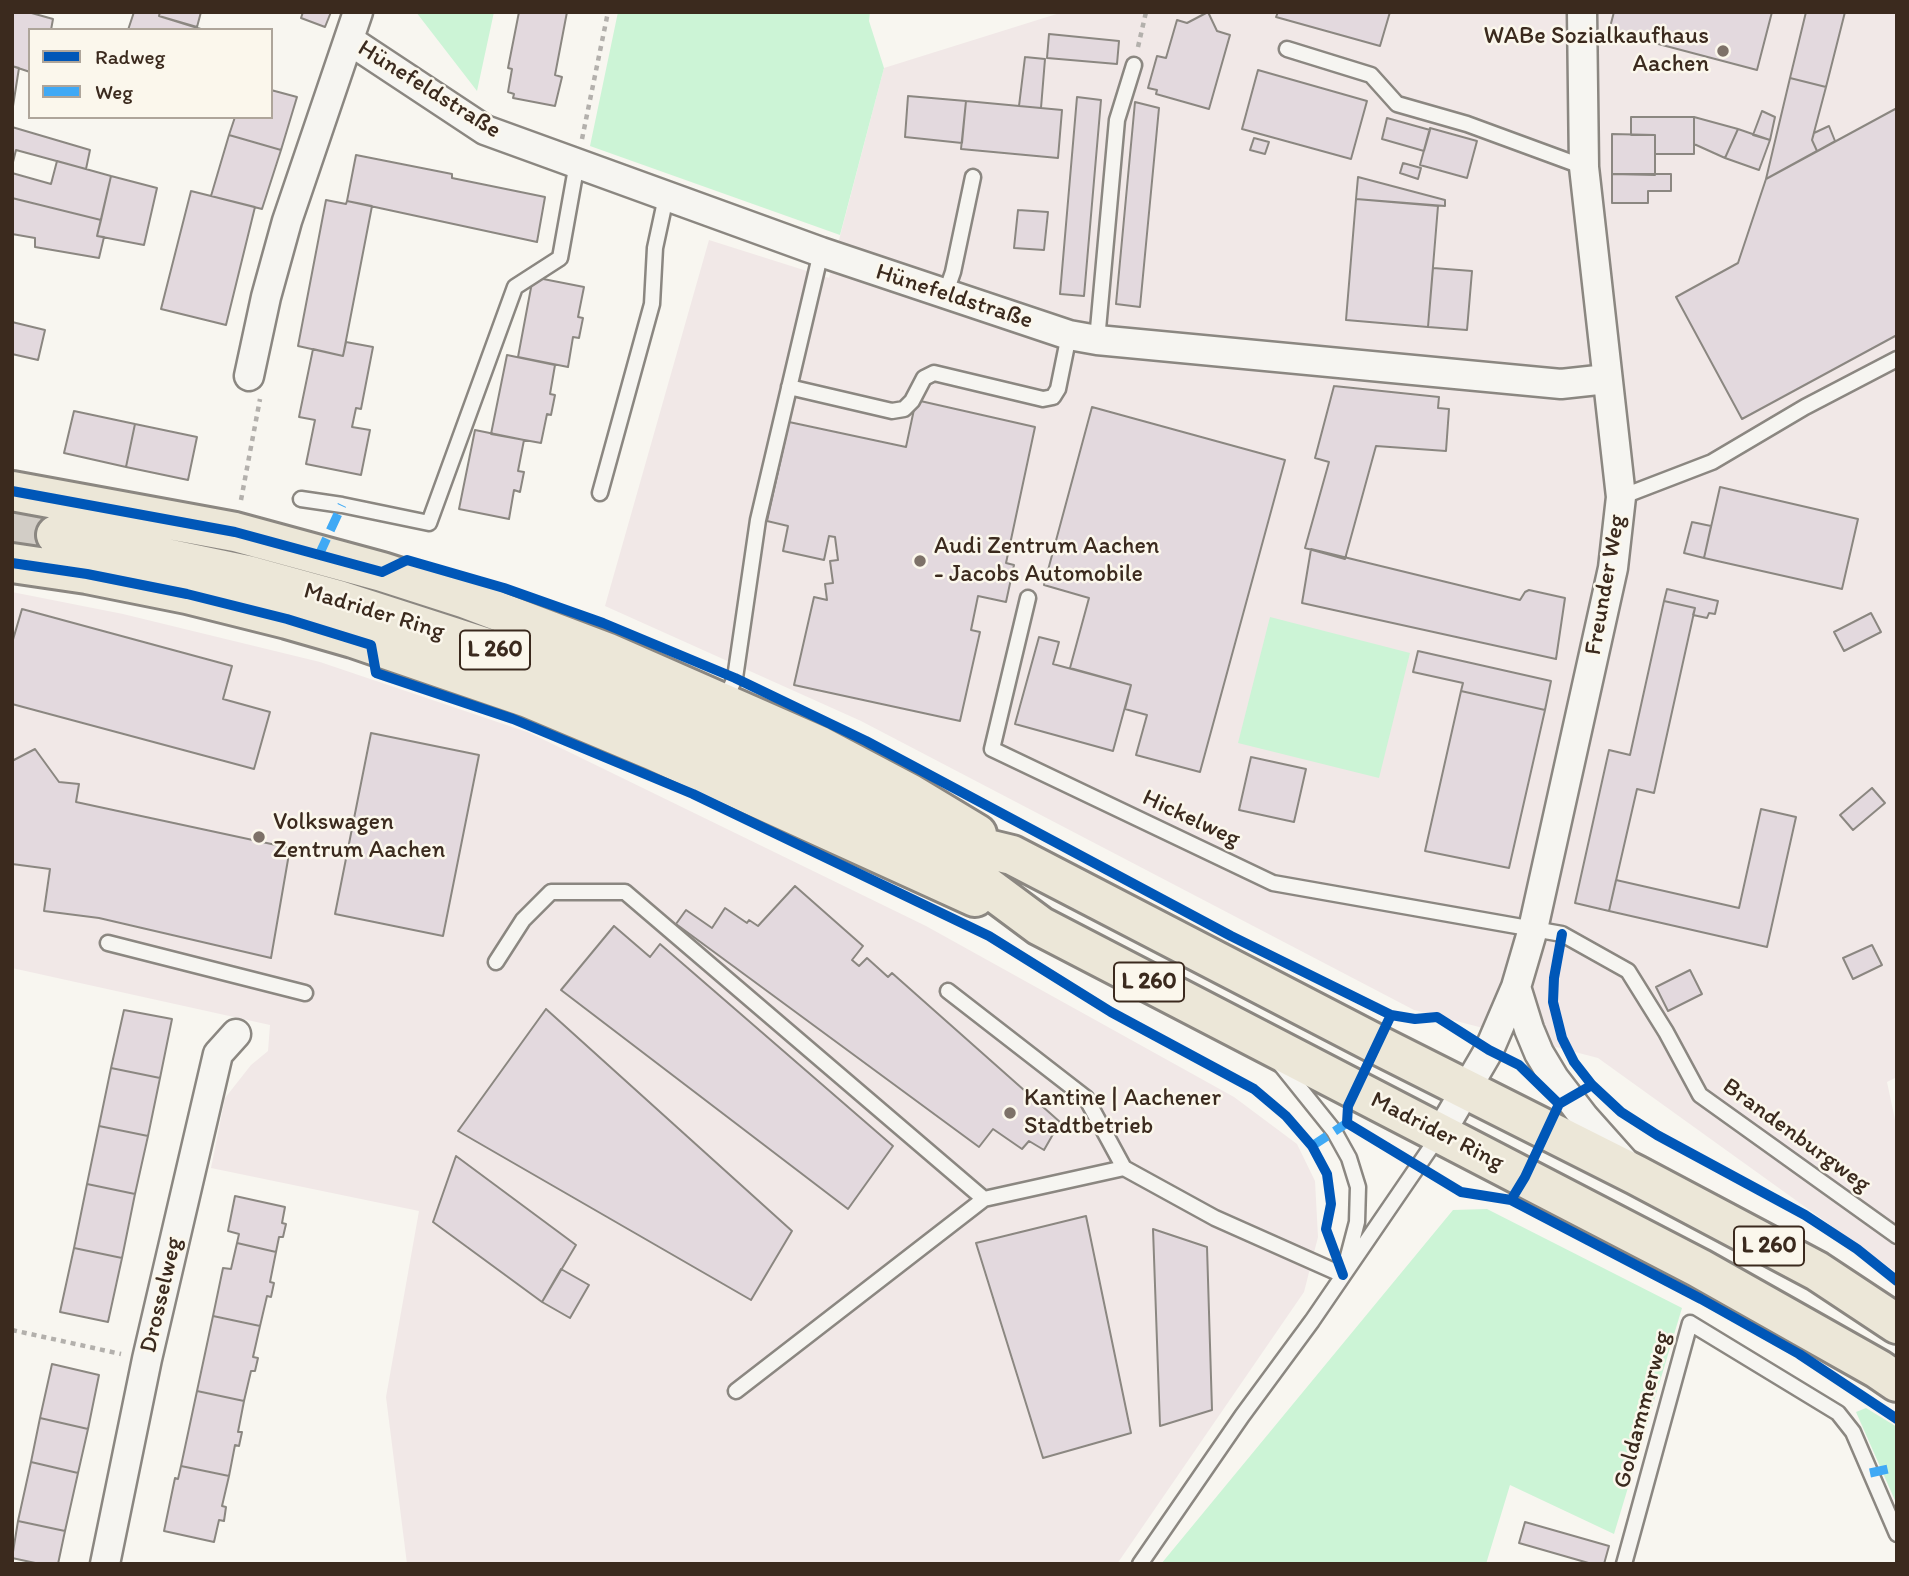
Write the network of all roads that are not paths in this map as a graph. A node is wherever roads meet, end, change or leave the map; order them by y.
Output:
1 (358, 12) edge
2 (1582, 12) edge
3 (349, 40) junction
4 (1287, 49) dead end
5 (1133, 65) road end
6 (577, 163) junction
7 (1584, 167) junction
8 (973, 177) dead end
9 (666, 197) junction
10 (821, 252) junction
11 (945, 295) junction
12 (1069, 335) junction
13 (1097, 340) junction
14 (1897, 359) edge
15 (249, 376) road end
16 (1607, 379) junction
17 (789, 387) junction
18 (12, 491) edge
19 (600, 493) dead end
20 (1621, 497) junction
21 (301, 499) dead end
22 (56, 535) tunnel mouth
23 (12, 563) edge
24 (1028, 598) dead end
25 (723, 703) junction
26 (911, 830) junction
27 (1012, 855) junction
28 (1040, 926) junction
29 (1533, 929) junction
30 (108, 943) dead end
31 (496, 962) dead end
32 (1516, 987) junction
33 (948, 991) dead end
34 (306, 993) dead end
35 (236, 1034) dead end
36 (1258, 1038) junction
37 (1467, 1090) junction
38 (1441, 1132) junction
39 (1124, 1168) junction
40 (1636, 1175) junction
41 (984, 1199) junction
42 (1897, 1236) edge
43 (1343, 1275) junction
44 (1897, 1324) edge
45 (1897, 1382) edge
46 (736, 1391) dead end
47 (1897, 1534) edge
48 (105, 1564) edge
49 (1140, 1564) edge
50 (1624, 1564) edge

1 - 3 street, Hünefeldstraße
2 - 7 street, Freunder Weg
3 - 6 street, Hünefeldstraße
3 - 15 street, Hünefeldstraße
4 - 7 lane
5 - 13 lane
6 - 9 street, Hünefeldstraße
6 - 21 lane
7 - 16 street, Freunder Weg
8 - 11 lane
9 - 10 street, Hünefeldstraße
9 - 19 lane
10 - 11 street, Hünefeldstraße
10 - 17 lane
11 - 12 street, Hünefeldstraße
12 - 13 street, Hünefeldstraße
12 - 17 lane
13 - 16 street, Hünefeldstraße
14 - 20 lane
16 - 20 street, Freunder Weg
17 - 25 lane
18 - 25 main road
20 - 29 street, Freunder Weg
22 - 26 main road, Madrider Ring / L 260
23 - 28 main road
24 - 29 lane, Hickelweg
25 - 27 main road
26 - 27 main road, Madrider Ring / L 260
26 - 28 main road, Madrider Ring / L 260
27 - 37 main road, Madrider Ring / L 260
28 - 36 main road, Madrider Ring / L 260
29 - 32 street, Freunder Weg
29 - 42 lane, Brandenburgweg
30 - 34 lane
31 - 41 lane
32 - 37 street, Freunder Weg
32 - 40 street
33 - 39 lane
35 - 48 street, Drosselweg
36 - 38 main road, Madrider Ring / L 260
36 - 43 lane
37 - 38 street, Freunder Weg
37 - 40 main road, Madrider Ring / L 260
38 - 43 lane
38 - 45 main road, Madrider Ring / L 260
39 - 41 lane
39 - 43 lane
40 - 44 main road, Madrider Ring / L 260
41 - 46 lane
43 - 49 lane
47 - 50 lane, Goldammerweg

